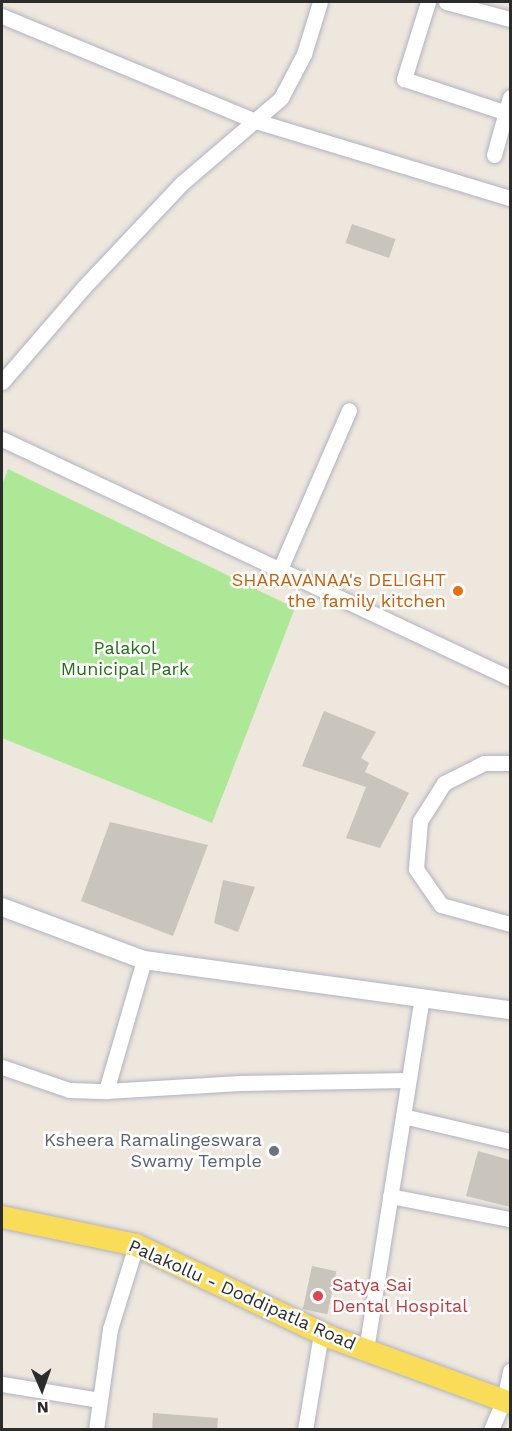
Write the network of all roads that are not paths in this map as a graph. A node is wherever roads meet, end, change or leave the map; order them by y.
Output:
1 (6, 2) edge
2 (320, 2) edge
3 (428, 2) edge
4 (446, 2) edge
5 (2, 15) edge
6 (510, 19) edge
7 (510, 97) edge
8 (508, 114) edge
9 (256, 121) junction
10 (494, 155) dead end
11 (510, 198) edge
12 (2, 382) edge
13 (349, 410) dead end
14 (2, 439) edge
15 (280, 569) junction
16 (510, 678) edge
17 (510, 763) edge
18 (2, 907) edge
19 (510, 924) edge
20 (144, 960) junction
21 (422, 998) junction
22 (510, 1010) edge
23 (2, 1067) edge
24 (408, 1080) junction
25 (106, 1091) junction
26 (403, 1116) junction
27 (510, 1141) edge
28 (390, 1196) junction
29 (2, 1217) edge
30 (510, 1219) edge
31 (136, 1245) junction
32 (321, 1333) junction
33 (366, 1350) junction
34 (510, 1371) edge
35 (2, 1384) edge
36 (100, 1400) junction
37 (507, 1401) edge
38 (96, 1430) edge
39 (305, 1430) edge
40 (491, 1430) edge

1 - 5 street
2 - 9 street
3 - 8 street
4 - 6 street
5 - 9 street
7 - 8 street
8 - 10 street
9 - 11 street
9 - 12 street
13 - 15 street
14 - 15 street
15 - 16 street
17 - 19 street
18 - 20 street
20 - 21 street
20 - 25 street
21 - 22 street
21 - 24 street
23 - 25 street
24 - 25 street
24 - 26 street
26 - 27 street
26 - 28 street
28 - 30 street
28 - 33 street
29 - 31 main road, Palakollu - Doddipatla Road
31 - 32 main road, Palakollu - Doddipatla Road
31 - 36 street
32 - 33 main road, Palakollu - Doddipatla Road
32 - 39 street
33 - 37 main road, Palakollu - Doddipatla Road
34 - 37 street
35 - 36 street
36 - 38 street
37 - 40 street

